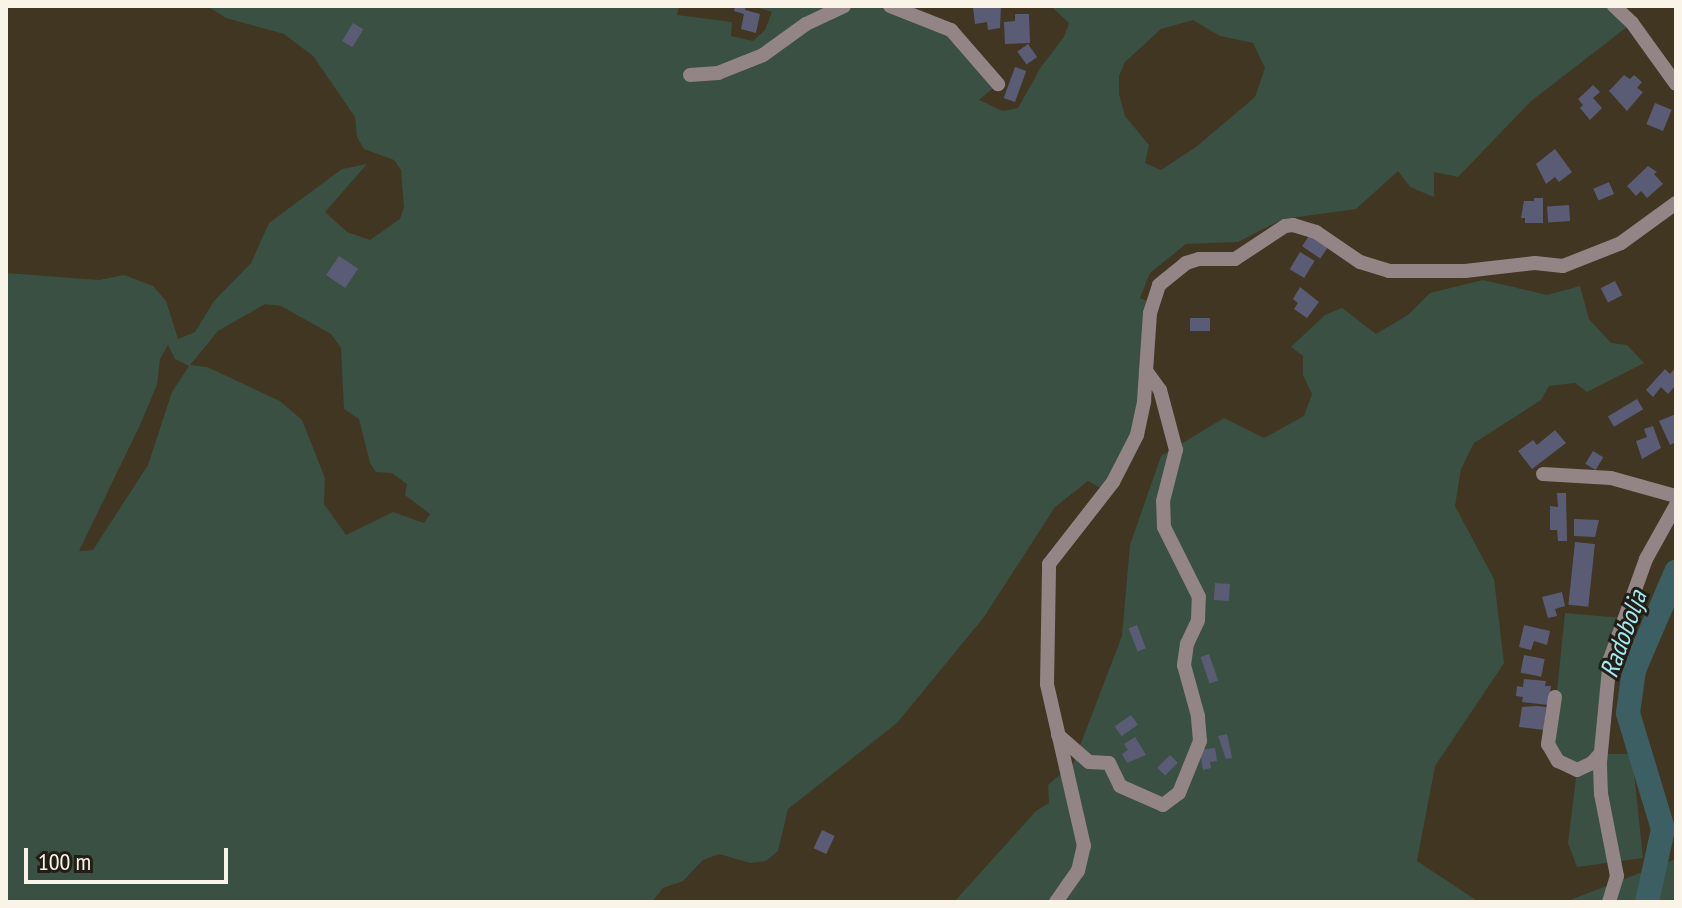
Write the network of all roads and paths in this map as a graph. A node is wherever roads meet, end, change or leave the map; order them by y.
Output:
1 (844, 6) edge
2 (890, 6) edge
3 (1614, 6) edge
4 (690, 75) dead end
5 (998, 84) dead end
6 (1676, 84) edge
7 (1676, 203) edge
8 (1146, 371) junction
9 (1543, 474) dead end
10 (1676, 496) edge
11 (1676, 505) edge
12 (1555, 697) dead end
13 (1058, 735) junction
14 (1600, 754) junction
15 (1056, 902) edge
16 (1609, 902) edge

1 - 4 street
2 - 5 street
3 - 6 street
7 - 8 street
8 - 13 street
8 - 13 street
9 - 10 street
11 - 14 street
12 - 14 street
13 - 15 street
14 - 16 street

